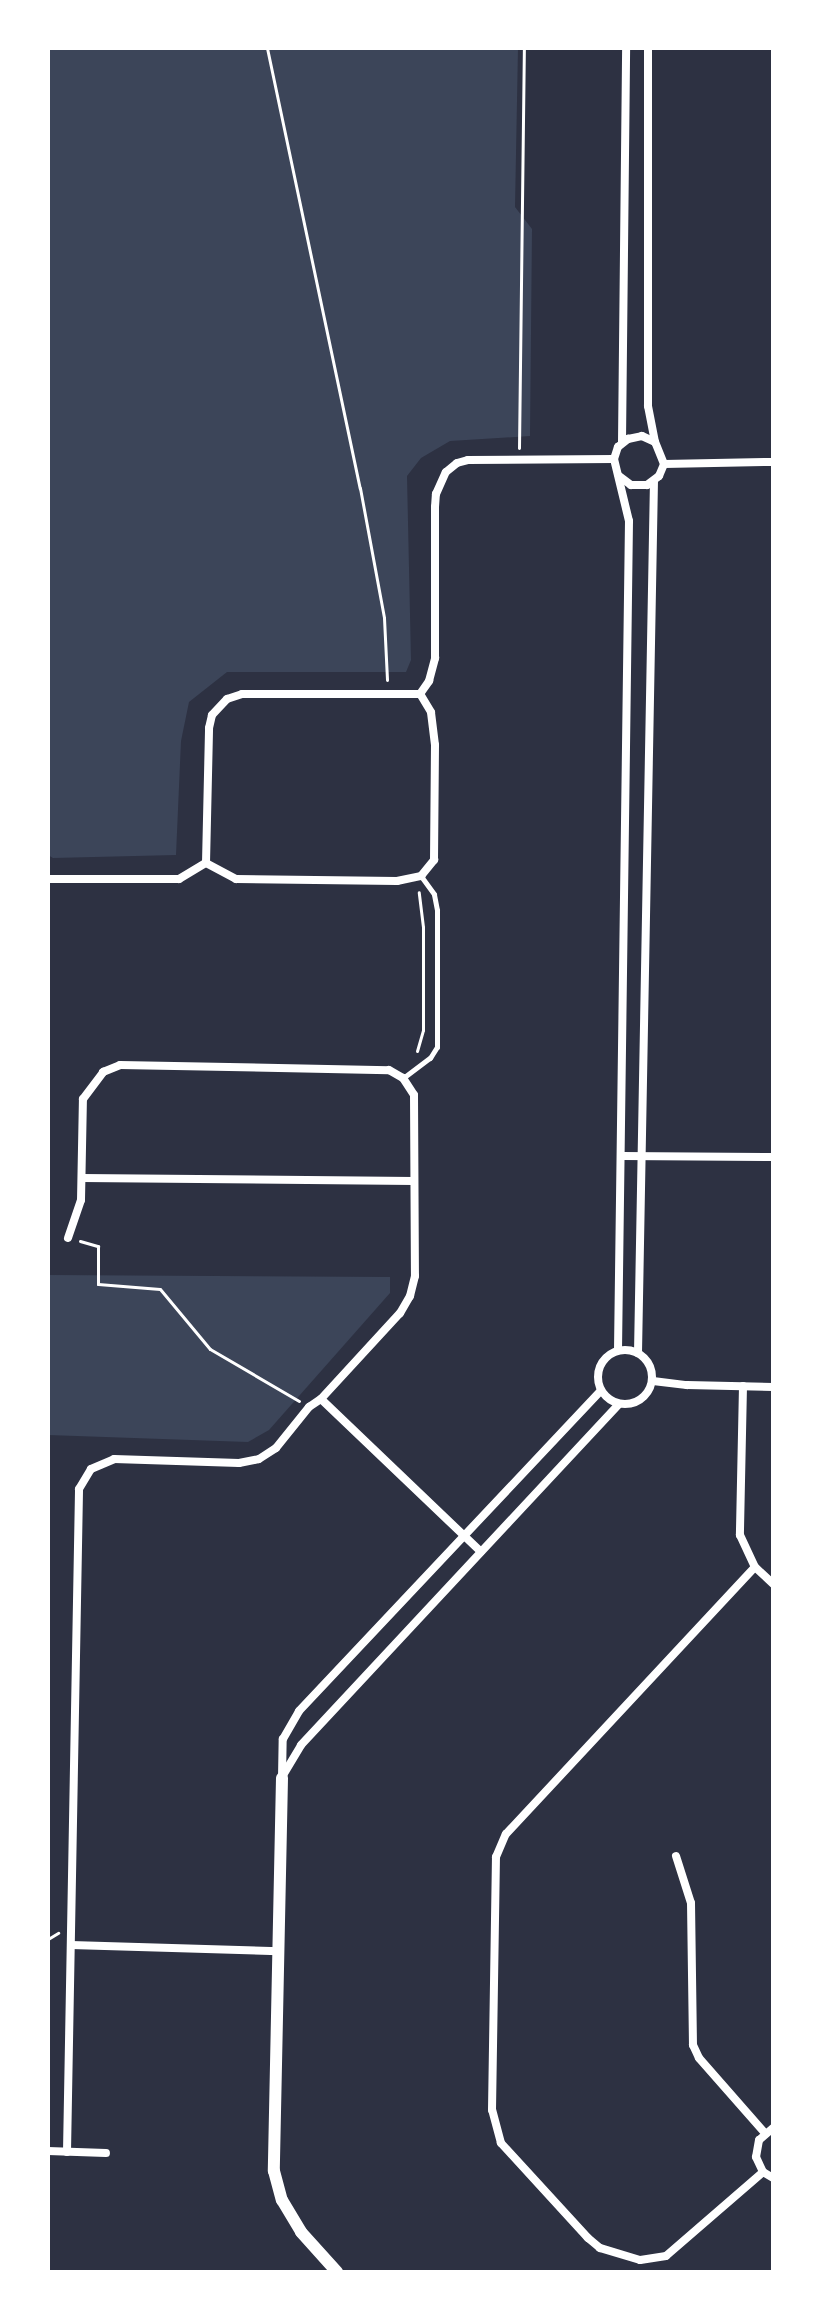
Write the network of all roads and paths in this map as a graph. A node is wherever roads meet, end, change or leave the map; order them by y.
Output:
1 (267, 48) edge
2 (524, 48) edge
3 (626, 48) edge
4 (648, 48) edge
5 (622, 442) junction
6 (655, 442) junction
7 (614, 459) junction
8 (519, 461) junction
9 (773, 462) edge
10 (664, 464) junction
11 (618, 476) junction
12 (654, 481) junction
13 (420, 694) junction
14 (387, 696) junction
15 (206, 863) junction
16 (421, 876) junction
17 (48, 879) edge
18 (403, 1078) junction
19 (622, 1156) junction
20 (642, 1157) junction
21 (773, 1157) edge
22 (82, 1178) junction
23 (414, 1181) junction
24 (68, 1238) joint
25 (618, 1350) junction
26 (638, 1353) junction
27 (653, 1381) junction
28 (743, 1386) junction
29 (773, 1387) edge
30 (601, 1391) junction
31 (321, 1399) junction
32 (619, 1404) junction
33 (309, 1407) junction
34 (465, 1536) junction
35 (481, 1552) junction
36 (755, 1567) junction
37 (773, 1584) edge
38 (282, 1778) junction
39 (676, 1856) dead end
40 (71, 1945) junction
41 (279, 1951) junction
42 (769, 2131) edge
43 (48, 2151) edge
44 (67, 2152) junction
45 (106, 2153) dead end
46 (763, 2172) junction
47 (773, 2178) edge
48 (337, 2272) edge

1 - 14 path
2 - 8 path
3 - 5 street
4 - 6 street
5 - 6 street
5 - 7 street
6 - 10 street
7 - 8 street
7 - 11 street
8 - 13 street
9 - 10 street
10 - 12 street
11 - 12 street
11 - 19 street
12 - 20 street
13 - 14 street
13 - 16 street
14 - 15 street
15 - 16 street
15 - 17 street
16 - 18 path
16 - 18 lane
18 - 22 street
18 - 23 street
19 - 20 street
19 - 25 street
20 - 21 street
20 - 26 street
22 - 23 street
22 - 24 street
23 - 31 street
24 - 33 path
25 - 26 street
25 - 30 street
26 - 27 street
27 - 28 street
27 - 32 street
28 - 29 street
28 - 36 street
30 - 32 street
30 - 34 street
31 - 33 street
31 - 34 street
32 - 35 street
33 - 40 street
34 - 35 street
34 - 38 street
35 - 38 street
36 - 37 street
36 - 46 street
38 - 41 street
39 - 42 street
40 - 41 street
40 - 44 street
41 - 48 street
42 - 46 street
43 - 44 street
44 - 45 street
46 - 47 street

